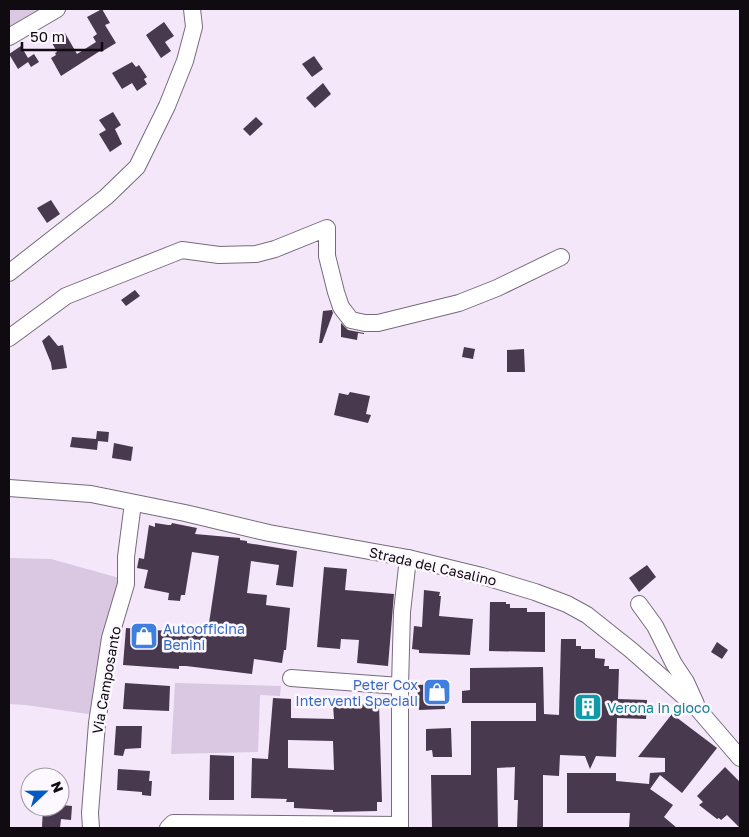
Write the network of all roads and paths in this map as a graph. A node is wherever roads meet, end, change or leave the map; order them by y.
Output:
1 (57, 9) edge
2 (192, 9) edge
3 (9, 37) edge
4 (561, 257) dead end
5 (9, 273) edge
6 (9, 338) edge
7 (9, 488) edge
8 (133, 502) junction
9 (408, 558) junction
10 (639, 604) dead end
11 (291, 678) dead end
12 (400, 686) junction
13 (697, 708) junction
14 (740, 758) edge
15 (400, 826) edge
16 (91, 828) edge
17 (168, 828) edge

1 - 3 street
2 - 5 street
4 - 6 street
7 - 8 street, Strada del Casalino
8 - 9 street, Strada del Casalino
8 - 16 street, Via Camposanto
9 - 12 street
9 - 13 street, Strada del Casalino
10 - 13 street, Strada del Casalino
11 - 12 street
12 - 15 street
13 - 14 street, Strada del Casalino
15 - 17 street

